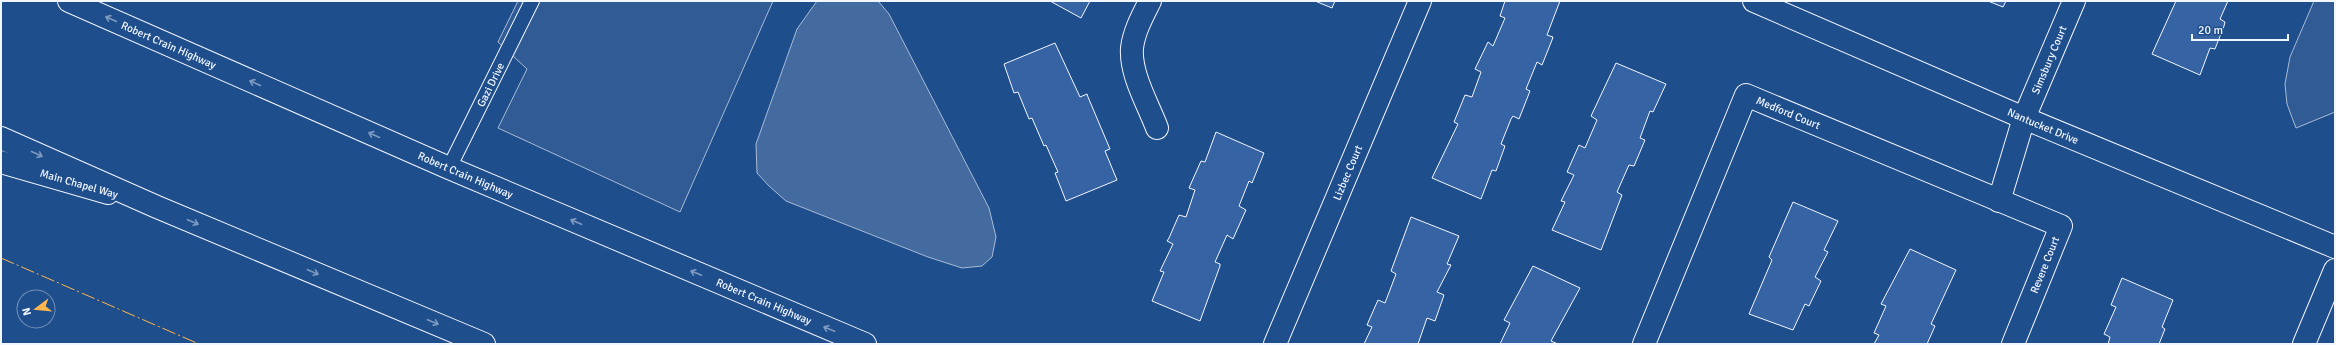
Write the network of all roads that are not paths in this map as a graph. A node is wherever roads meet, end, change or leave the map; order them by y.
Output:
1 (69, 1) edge
2 (532, 1) edge
3 (1150, 1) edge
4 (1420, 1) edge
5 (1754, 1) edge
6 (2074, 1) edge
7 (2024, 118) junction
8 (1157, 128) dead end
9 (1, 138) edge
10 (1, 162) edge
11 (449, 168) junction
12 (1999, 201) junction
13 (157, 207) junction
14 (2335, 247) edge
15 (2335, 270) edge
16 (477, 341) edge
17 (864, 344) edge
18 (1275, 344) edge
19 (1644, 344) edge
20 (2013, 344) edge
21 (2304, 344) edge

11 -> 1 main road, Robert Crain Highway
2 - 11 lane, Gazi Drive
3 - 8 main road
4 - 18 main road, Lizbec Court
5 - 7 main road, Nantucket Drive
6 - 7 main road, Simsbury Court
7 - 12 main road
7 - 14 main road, Nantucket Drive
9 -> 13 main road
10 - 13 main road, Main Chapel Way
17 -> 11 main road, Robert Crain Highway
12 - 19 main road, Medford Court
12 - 20 main road, Revere Court
13 -> 16 main road
15 - 21 main road

